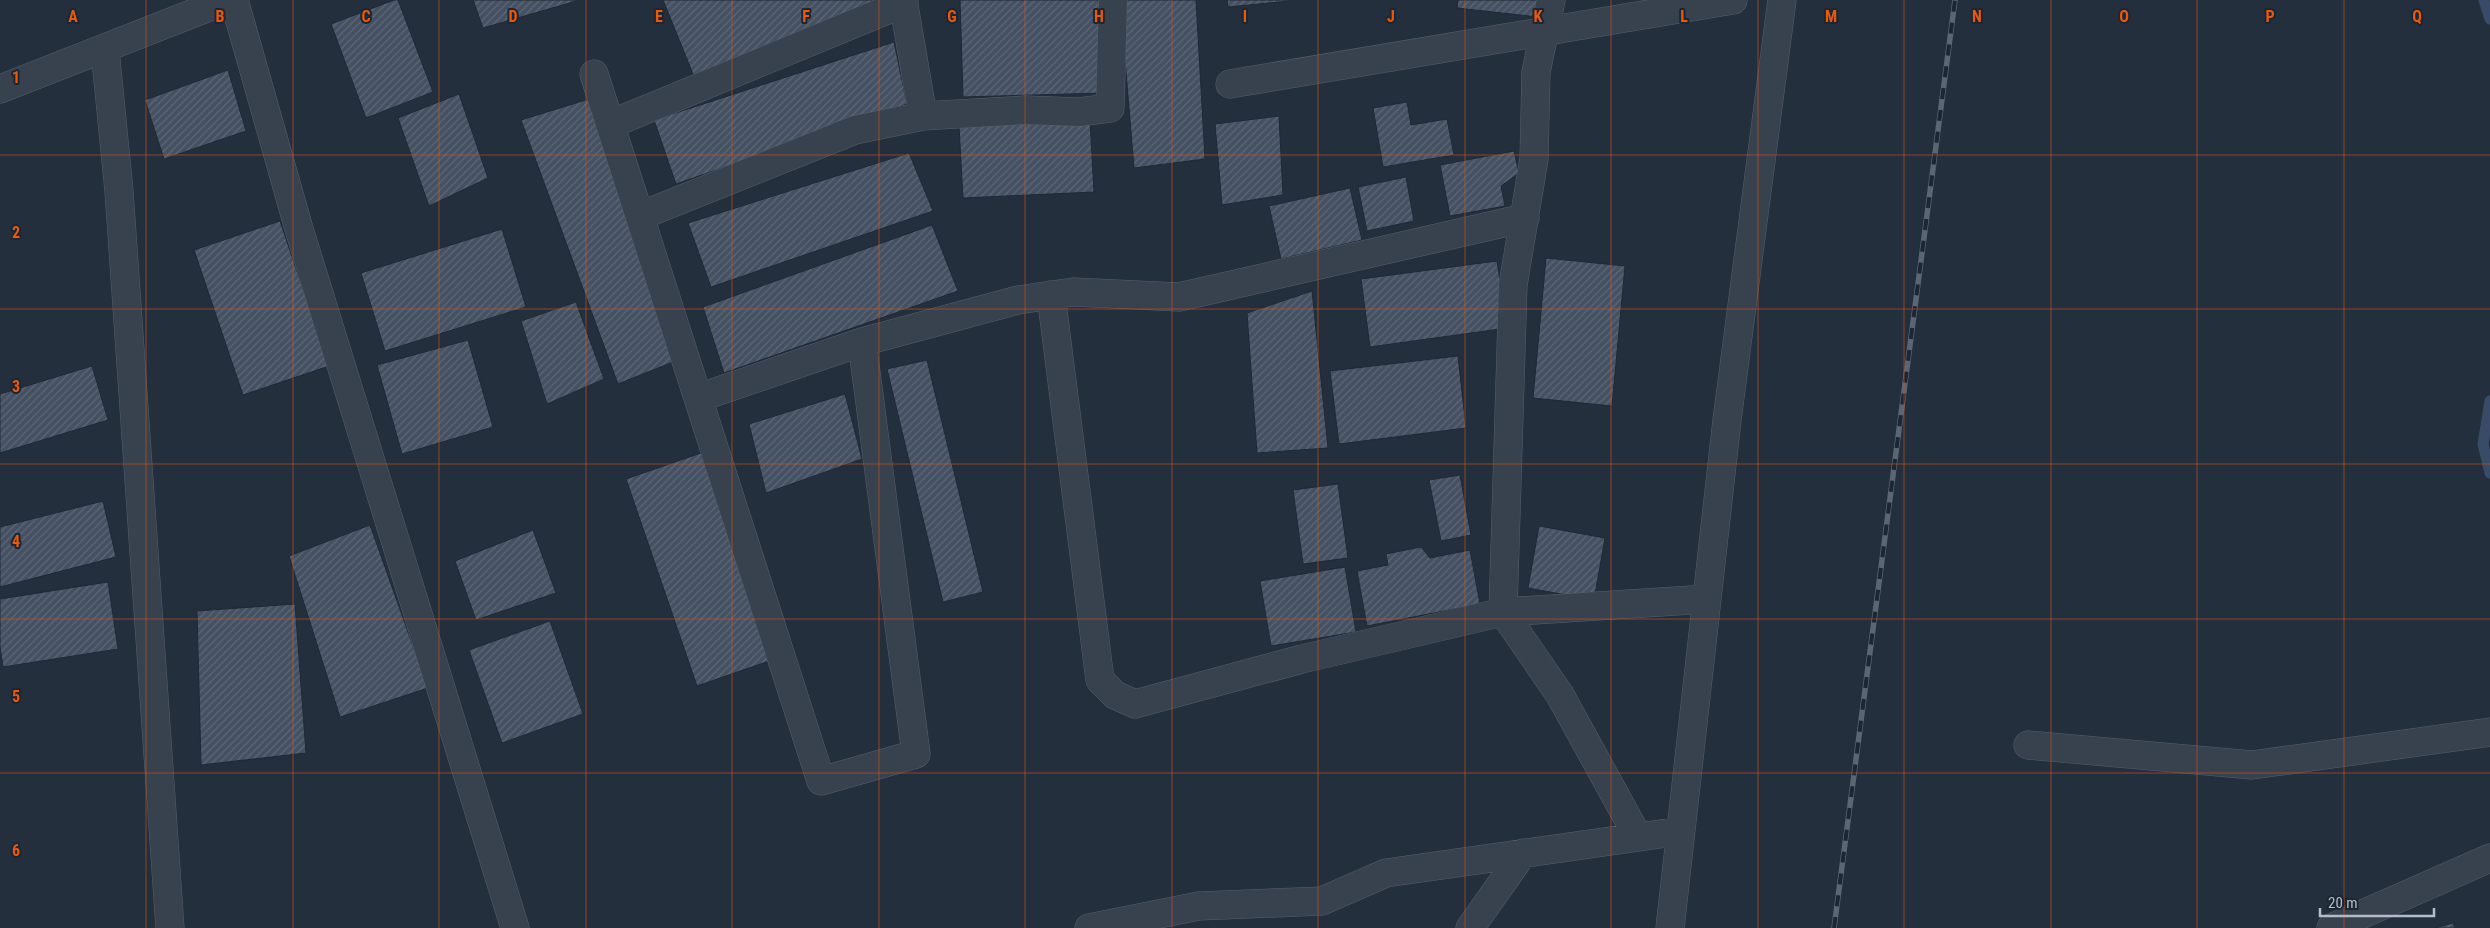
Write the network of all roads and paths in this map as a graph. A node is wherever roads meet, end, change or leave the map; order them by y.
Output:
1 (227, 0) edge
2 (234, 0) edge
3 (1113, 0) edge
4 (1551, 0) edge
5 (1733, 0) edge
6 (1782, 0) edge
7 (903, 1) edge
8 (1544, 32) junction
9 (105, 50) junction
10 (594, 74) dead end
11 (1230, 84) dead end
12 (0, 89) edge
13 (923, 116) junction
14 (611, 124) junction
15 (640, 216) junction
16 (1524, 218) junction
17 (1051, 295) junction
18 (862, 342) junction
19 (698, 398) junction
20 (1708, 600) junction
21 (1504, 612) junction
22 (2490, 732) edge
23 (2028, 745) dead end
24 (1680, 831) junction
25 (1638, 837) junction
26 (1523, 853) junction
27 (2490, 858) edge
28 (170, 928) edge
29 (515, 928) edge
30 (1089, 928) edge
31 (1470, 928) edge
32 (1670, 928) edge
33 (2330, 928) edge

1 - 9 street
2 - 29 street
3 - 13 street
4 - 8 street
5 - 8 street
6 - 20 street
7 - 13 street
7 - 14 street
8 - 11 street
8 - 16 street
9 - 12 street
9 - 28 street
10 - 14 street
13 - 15 street
14 - 15 street
15 - 19 street
16 - 17 street
16 - 21 street
17 - 18 street
17 - 21 street
18 - 19 street
18 - 19 street
20 - 21 street
20 - 24 street
21 - 25 street
22 - 23 street
24 - 25 street
24 - 32 street
25 - 26 street
26 - 30 street
26 - 31 street
27 - 33 street

